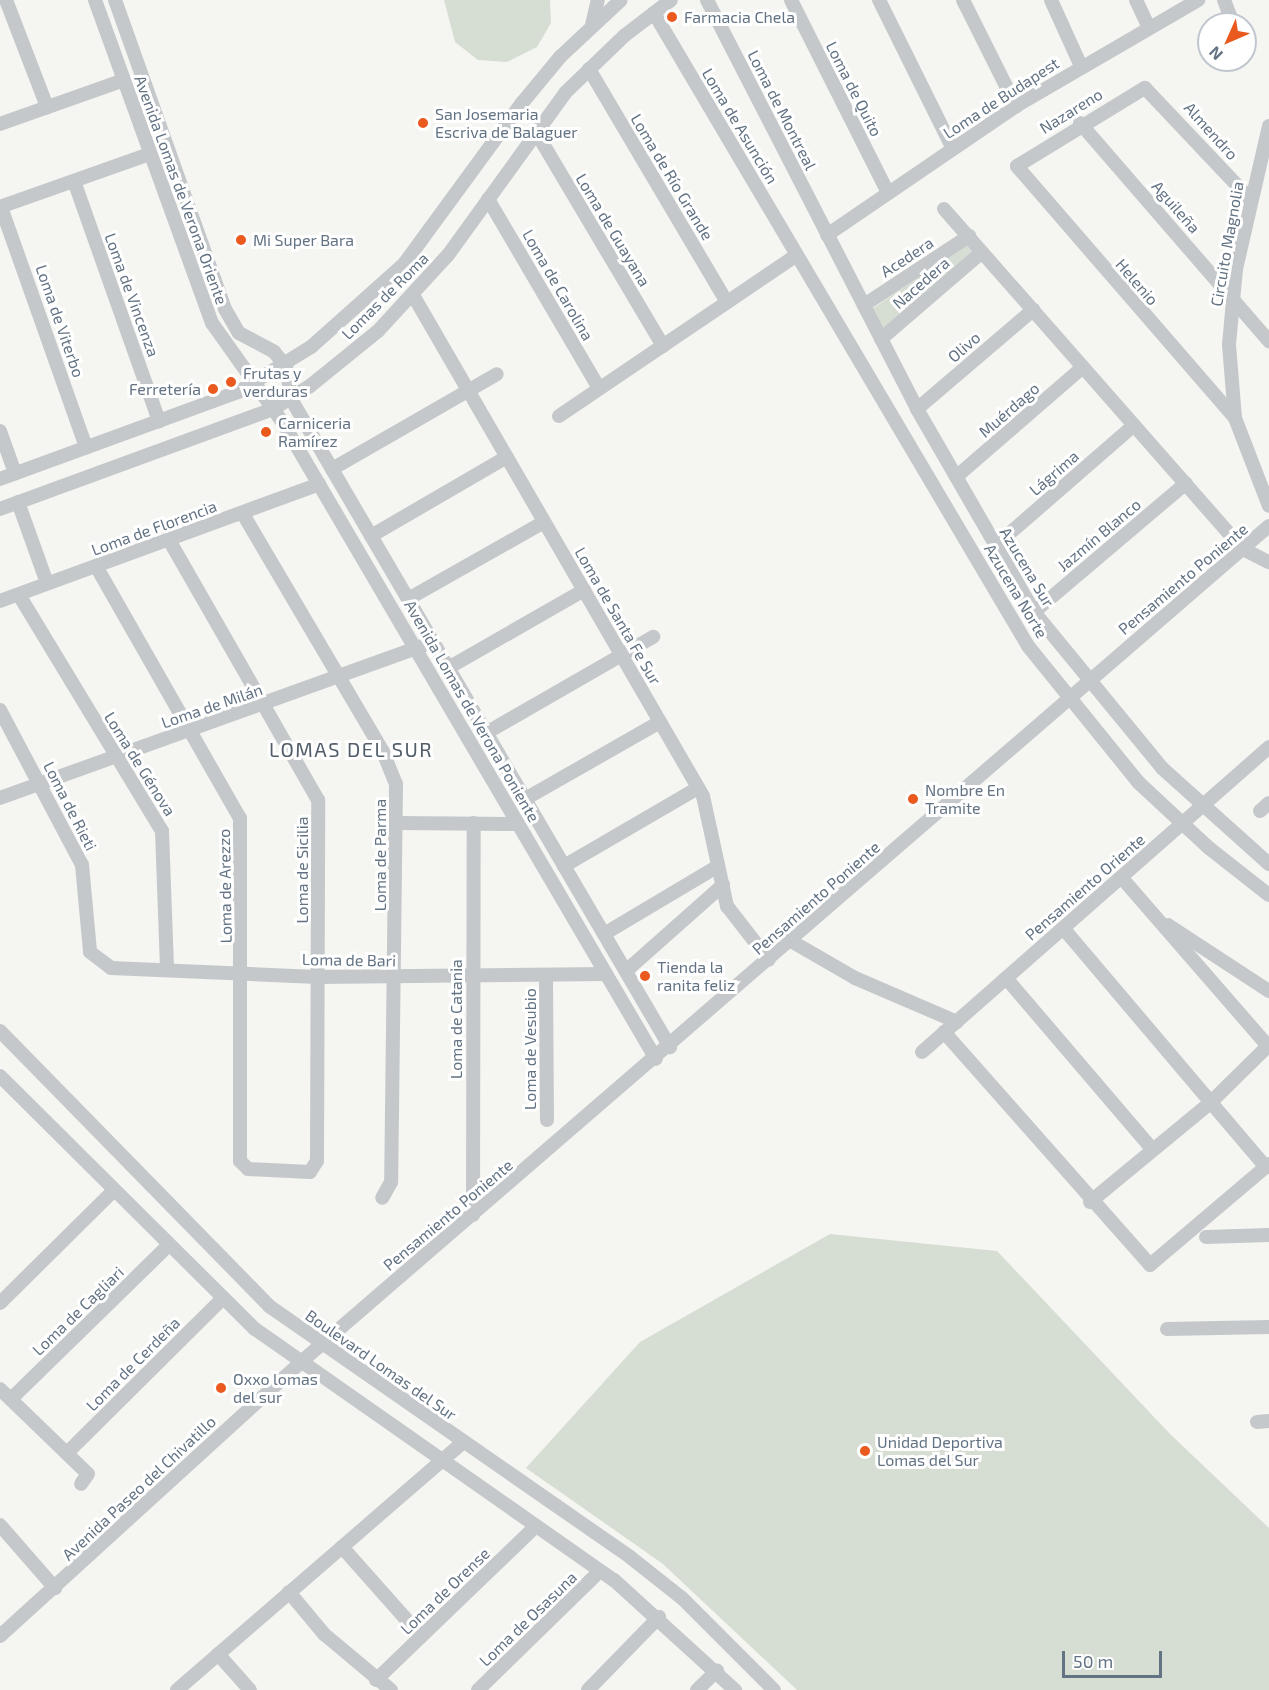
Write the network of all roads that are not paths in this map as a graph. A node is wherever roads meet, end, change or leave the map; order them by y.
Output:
1 (6, 0) edge
2 (95, 0) edge
3 (115, 0) edge
4 (598, 0) edge
5 (621, 0) edge
6 (671, 0) edge
7 (707, 0) edge
8 (791, 0) edge
9 (879, 0) edge
10 (963, 0) edge
11 (1051, 0) edge
12 (1136, 0) edge
13 (1198, 0) edge
14 (654, 13) junction
15 (592, 25) junction
16 (1148, 26) junction
17 (1081, 66) junction
18 (589, 69) junction
19 (124, 80) junction
20 (1145, 88) joint
21 (1016, 106) junction
22 (47, 107) junction
23 (1080, 123) junction
24 (0, 124) edge
25 (1269, 126) edge
26 (536, 132) junction
27 (954, 149) junction
28 (150, 154) junction
29 (1017, 166) joint
30 (74, 181) junction
31 (888, 193) junction
32 (488, 199) junction
33 (1250, 199) junction
34 (1, 207) edge
35 (944, 208) dead end
36 (827, 235) junction
37 (969, 237) junction
38 (982, 252) junction
39 (797, 255) junction
40 (413, 295) junction
41 (1232, 297) junction
42 (727, 302) junction
43 (864, 305) junction
44 (1033, 310) junction
45 (881, 339) junction
46 (1269, 341) edge
47 (663, 346) junction
48 (286, 366) junction
49 (1083, 367) junction
50 (497, 374) dead end
51 (255, 383) junction
52 (599, 388) junction
53 (468, 391) junction
54 (291, 399) junction
55 (273, 409) junction
56 (917, 409) junction
57 (559, 416) dead end
58 (1235, 418) junction
59 (159, 421) junction
60 (1134, 425) junction
61 (0, 430) edge
62 (87, 447) junction
63 (507, 457) junction
64 (332, 469) junction
65 (15, 473) junction
66 (956, 477) junction
67 (0, 479) edge
68 (1186, 483) junction
69 (319, 484) junction
70 (18, 502) junction
71 (1269, 506) edge
72 (0, 509) edge
73 (243, 514) junction
74 (544, 522) junction
75 (1269, 526) edge
76 (370, 536) junction
77 (169, 540) junction
78 (995, 546) junction
79 (1243, 549) junction
80 (1269, 562) edge
81 (96, 566) junction
82 (47, 583) junction
83 (584, 590) junction
84 (19, 595) junction
85 (408, 600) junction
86 (0, 601) edge
87 (1034, 612) junction
88 (653, 638) dead end
89 (432, 640) junction
90 (416, 649) junction
91 (622, 656) junction
92 (448, 668) junction
93 (340, 679) junction
94 (1087, 682) junction
95 (1067, 699) junction
96 (266, 705) junction
97 (0, 710) edge
98 (660, 722) junction
99 (192, 731) junction
100 (486, 733) junction
101 (1269, 747) edge
102 (116, 758) junction
103 (42, 784) junction
104 (698, 788) junction
105 (0, 798) edge
106 (525, 799) junction
107 (1200, 807) junction
108 (398, 823) junction
109 (474, 823) junction
110 (518, 824) junction
111 (1181, 824) junction
112 (1269, 864) edge
113 (564, 866) junction
114 (718, 866) junction
115 (1121, 877) junction
116 (723, 885) junction
117 (1269, 895) edge
118 (1155, 916) junction
119 (1063, 928) junction
120 (604, 934) junction
121 (791, 941) junction
122 (95, 958) joint
123 (769, 960) junction
124 (167, 970) junction
125 (626, 971) junction
126 (242, 974) junction
127 (606, 974) junction
128 (317, 976) junction
129 (394, 977) junction
130 (472, 978) junction
131 (546, 978) junction
132 (1006, 978) junction
133 (1269, 991) edge
134 (957, 1022) junction
135 (0, 1031) edge
136 (944, 1032) junction
137 (1268, 1046) edge
138 (670, 1047) junction
139 (922, 1052) dead end
140 (656, 1059) junction
141 (0, 1076) edge
142 (1210, 1103) junction
143 (547, 1120) dead end
144 (1151, 1148) junction
145 (1267, 1166) edge
146 (317, 1168) joint
147 (112, 1192) junction
148 (382, 1198) dead end
149 (1090, 1202) junction
150 (473, 1215) junction
151 (1269, 1235) edge
152 (1206, 1238) dead end
153 (168, 1246) junction
154 (223, 1298) junction
155 (0, 1304) edge
156 (1269, 1327) edge
157 (1167, 1329) dead end
158 (321, 1345) junction
159 (301, 1362) junction
160 (0, 1389) edge
161 (11, 1399) junction
162 (463, 1442) junction
163 (67, 1453) junction
164 (442, 1460) junction
165 (81, 1484) dead end
166 (0, 1525) edge
167 (536, 1526) junction
168 (342, 1547) junction
169 (600, 1571) junction
170 (55, 1588) junction
171 (289, 1592) junction
172 (659, 1617) junction
173 (0, 1636) edge
174 (421, 1636) junction
175 (218, 1654) junction
176 (717, 1671) junction
177 (376, 1680) junction
178 (177, 1690) edge
179 (250, 1690) edge
180 (391, 1690) edge
181 (478, 1690) edge
182 (588, 1690) edge
183 (697, 1690) edge
184 (735, 1690) edge
185 (774, 1690) edge

1 - 22 street
2 - 19 street, Avenida Lomas de Verona Oriente
3 - 48 street, Avenida Lomas de Verona Oriente
4 - 15 street
5 - 15 street, Lomas de Roma
6 - 14 street, Lomas de Roma
7 - 36 street, Loma de Montreal
8 - 31 street, Loma de Quito
9 - 27 street
10 - 21 street
11 - 17 street
12 - 16 street
13 - 16 street, Loma de Budapest
14 - 18 street, Lomas de Roma
14 - 39 street, Loma de Asunción
15 - 48 street, Lomas de Roma
16 - 17 street, Loma de Budapest
17 - 21 street, Loma de Budapest
18 - 26 street, Lomas de Roma
18 - 42 street, Loma de Río Grande
19 - 22 street
19 - 28 street, Avenida Lomas de Verona Oriente
20 - 23 street, Nazareno
20 - 33 street, Almendro
21 - 27 street, Loma de Budapest
22 - 24 street
23 - 29 street, Nazareno
23 - 41 street, Aguileña
25 - 33 street, Circuito Magnolia
26 - 32 street, Lomas de Roma
26 - 47 street, Loma de Guayana
27 - 31 street, Loma de Budapest
28 - 30 street
28 - 51 street, Avenida Lomas de Verona Oriente
29 - 58 street, Helenio
30 - 34 street
30 - 59 street, Loma de Vincenza
31 - 36 street, Loma de Budapest
32 - 40 street, Lomas de Roma
32 - 52 street, Loma de Carolina
33 - 41 street, Circuito Magnolia
34 - 62 street, Loma de Viterbo
35 - 37 street
36 - 43 street, Azucena Sur
37 - 38 street
37 - 43 street, Acedera
38 - 44 street
38 - 45 street, Nacedera
39 - 42 street
39 - 95 street, Azucena Norte
40 - 53 street, Loma de Santa Fe Sur
40 - 54 street, Lomas de Roma
41 - 46 street, Aguileña
41 - 58 street, Circuito Magnolia
42 - 47 street
43 - 45 street, Azucena Sur
44 - 49 street
44 - 56 street, Olivo
45 - 56 street, Azucena Sur
47 - 52 street
48 - 51 street, Lomas de Roma
48 - 54 street, Avenida Lomas de Verona Poniente
49 - 60 street
49 - 66 street, Muérdago
50 - 53 street
51 - 55 street, Avenida Lomas de Verona Poniente
51 - 59 street, Lomas de Roma
52 - 57 street
53 - 63 street, Loma de Santa Fe Sur
53 - 64 street
54 - 55 street, Lomas de Roma
54 - 64 street, Avenida Lomas de Verona Poniente
55 - 69 street, Avenida Lomas de Verona Poniente
55 - 70 street, Lomas de Roma
56 - 66 street, Azucena Sur
58 - 71 street, Circuito Magnolia
59 - 62 street, Lomas de Roma
60 - 68 street
60 - 78 street, Lágrima
61 - 65 street
62 - 65 street, Lomas de Roma
63 - 74 street, Loma de Santa Fe Sur
63 - 76 street
64 - 76 street, Avenida Lomas de Verona Poniente
65 - 67 street, Lomas de Roma
66 - 78 street, Azucena Sur
68 - 79 street
68 - 87 street, Jazmín Blanco
69 - 73 street, Loma de Florencia
69 - 90 street, Avenida Lomas de Verona Poniente
70 - 72 street, Lomas de Roma
70 - 82 street
73 - 77 street, Loma de Florencia
73 - 93 street, Loma de Parma
74 - 83 street, Loma de Santa Fe Sur
74 - 85 street
75 - 79 street, Pensamiento Poniente
76 - 85 street, Avenida Lomas de Verona Poniente
77 - 81 street, Loma de Florencia
77 - 96 street, Loma de Sicilia
78 - 87 street, Azucena Sur
79 - 80 street
79 - 94 street, Pensamiento Poniente
81 - 82 street, Loma de Florencia
81 - 99 street, Loma de Arezzo
82 - 84 street, Loma de Florencia
83 - 91 street, Loma de Santa Fe Sur
83 - 92 street
84 - 86 street, Loma de Florencia
84 - 102 street, Loma de Génova
85 - 89 street, Avenida Lomas de Verona Poniente
87 - 94 street, Azucena Sur
88 - 91 street
89 - 90 street, Loma de Milán
89 - 92 street, Avenida Lomas de Verona Poniente
90 - 93 street, Loma de Milán
90 - 110 street, Avenida Lomas de Verona Poniente
91 - 98 street, Loma de Santa Fe Sur
91 - 100 street
92 - 100 street, Avenida Lomas de Verona Poniente
93 - 96 street, Loma de Milán
93 - 108 street, Loma de Parma
94 - 95 street, Pensamiento Poniente
94 - 107 street, Azucena Sur
95 - 111 street, Azucena Norte
95 - 121 street, Pensamiento Poniente
96 - 99 street, Loma de Milán
96 - 128 street, Loma de Sicilia
97 - 103 street, Loma de Rieti
98 - 104 street, Loma de Santa Fe Sur
98 - 106 street
99 - 102 street, Loma de Milán
99 - 126 street, Loma de Arezzo
100 - 106 street, Avenida Lomas de Verona Poniente
101 - 107 street, Pensamiento Oriente
102 - 103 street, Loma de Milán
102 - 124 street, Loma de Génova
103 - 105 street, Loma de Milán
103 - 122 street, Loma de Rieti
104 - 113 street
104 - 114 street, Loma de Santa Fe Sur
106 - 113 street, Avenida Lomas de Verona Poniente
107 - 111 street, Pensamiento Oriente
107 - 112 street, Azucena Sur
108 - 109 street
108 - 129 street, Loma de Parma
109 - 110 street
109 - 130 street, Loma de Catania
110 - 127 street, Avenida Lomas de Verona Poniente
111 - 115 street, Pensamiento Oriente
111 - 117 street, Azucena Norte
113 - 120 street, Avenida Lomas de Verona Poniente
114 - 116 street, Loma de Santa Fe Sur
114 - 120 street
115 - 118 street
115 - 119 street, Pensamiento Oriente
116 - 123 street, Loma de Santa Fe Sur
116 - 125 street
118 - 133 street
118 - 137 street
119 - 132 street, Pensamiento Oriente
119 - 142 street
120 - 125 street, Avenida Lomas de Verona Poniente
121 - 123 street, Pensamiento Poniente
121 - 134 street
122 - 124 street, Loma de Bari
123 - 138 street, Pensamiento Poniente
124 - 126 street, Loma de Bari
125 - 138 street, Avenida Lomas de Verona Poniente
126 - 128 street, Loma de Bari
126 - 146 street, Loma de Arezzo
127 - 131 street, Loma de Bari
127 - 140 street, Avenida Lomas de Verona Poniente
128 - 129 street, Loma de Bari
128 - 146 street, Loma de Sicilia
129 - 130 street, Loma de Bari
129 - 148 street, Loma de Parma
130 - 131 street, Loma de Bari
130 - 150 street, Loma de Catania
131 - 143 street, Loma de Vesubio
132 - 134 street, Pensamiento Oriente
132 - 144 street
134 - 136 street, Pensamiento Oriente
135 - 158 street, Boulevard Lomas del Sur
136 - 139 street, Pensamiento Oriente
136 - 149 street
137 - 142 street
138 - 140 street, Pensamiento Poniente
140 - 150 street, Pensamiento Poniente
141 - 147 street
142 - 144 street
142 - 145 street
144 - 149 street
145 - 149 street
147 - 153 street
147 - 155 street
150 - 158 street, Pensamiento Poniente
151 - 152 street
153 - 154 street
153 - 161 street, Loma de Cagliari
154 - 159 street
154 - 163 street, Loma de Cerdeña
156 - 157 street
158 - 159 street, Pensamiento Poniente
158 - 162 street, Boulevard Lomas del Sur
159 - 164 street
159 - 170 street, Avenida Paseo del Chivatillo
160 - 161 street
161 - 163 street
162 - 164 street
162 - 185 street, Boulevard Lomas del Sur
163 - 165 street
164 - 167 street
164 - 168 street
166 - 170 street
167 - 169 street
167 - 174 street, Loma de Orense
168 - 171 street
168 - 174 street
169 - 172 street
169 - 181 street, Loma de Osasuna
170 - 173 street, Avenida Paseo del Chivatillo
171 - 175 street
171 - 177 street
172 - 176 street
172 - 182 street
174 - 177 street, Loma de Orense
175 - 178 street
175 - 179 street
176 - 183 street
176 - 184 street
177 - 180 street

